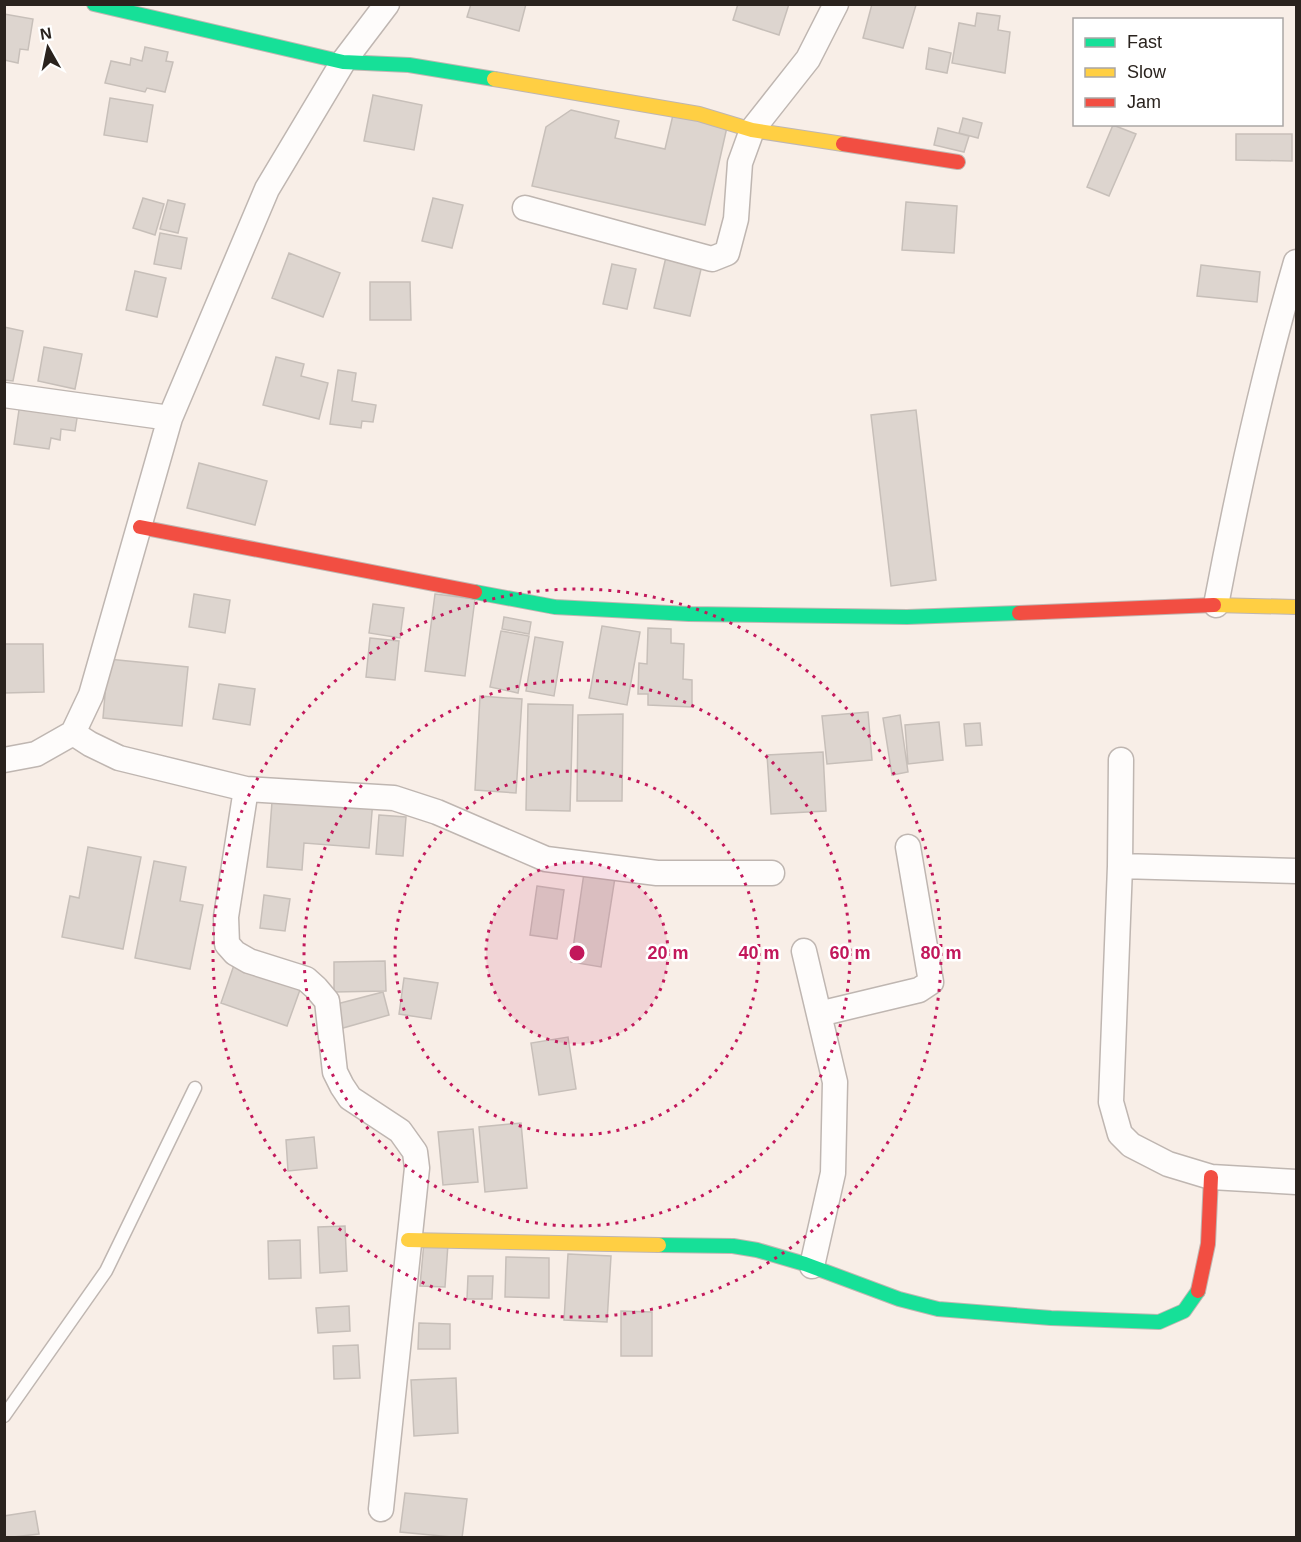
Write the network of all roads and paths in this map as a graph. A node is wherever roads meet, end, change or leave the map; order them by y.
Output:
1 (94, 4) edge
2 (387, 4) edge
3 (836, 4) edge
4 (343, 62) junction
5 (752, 130) junction
6 (958, 162) dead end
7 (525, 208) dead end
8 (1296, 262) edge
9 (4, 395) edge
10 (170, 418) junction
11 (140, 527) junction
12 (1216, 605) junction
13 (1296, 607) edge
14 (74, 733) junction
15 (1121, 759) dead end
16 (4, 760) edge
17 (246, 789) junction
18 (908, 847) dead end
19 (1120, 866) junction
20 (1296, 870) edge
21 (772, 873) dead end
22 (804, 951) dead end
23 (819, 1014) junction
24 (195, 1088) dead end
25 (1211, 1177) junction
26 (1296, 1182) edge
27 (408, 1240) junction
28 (812, 1266) junction
29 (4, 1416) edge
30 (381, 1509) dead end

1 - 4 street
2 - 4 street
3 - 5 street
4 - 5 street
4 - 10 street
5 - 6 street
5 - 7 street
8 - 12 street
9 - 10 street
10 - 11 street
11 - 12 street
11 - 14 street
12 - 13 street
14 - 16 street
14 - 17 street
15 - 19 street
17 - 21 street
17 - 27 street
18 - 23 street
19 - 20 street
19 - 25 street
22 - 23 street
23 - 28 street
24 - 29 lane
25 - 26 street
25 - 28 street
27 - 28 street
27 - 30 street

